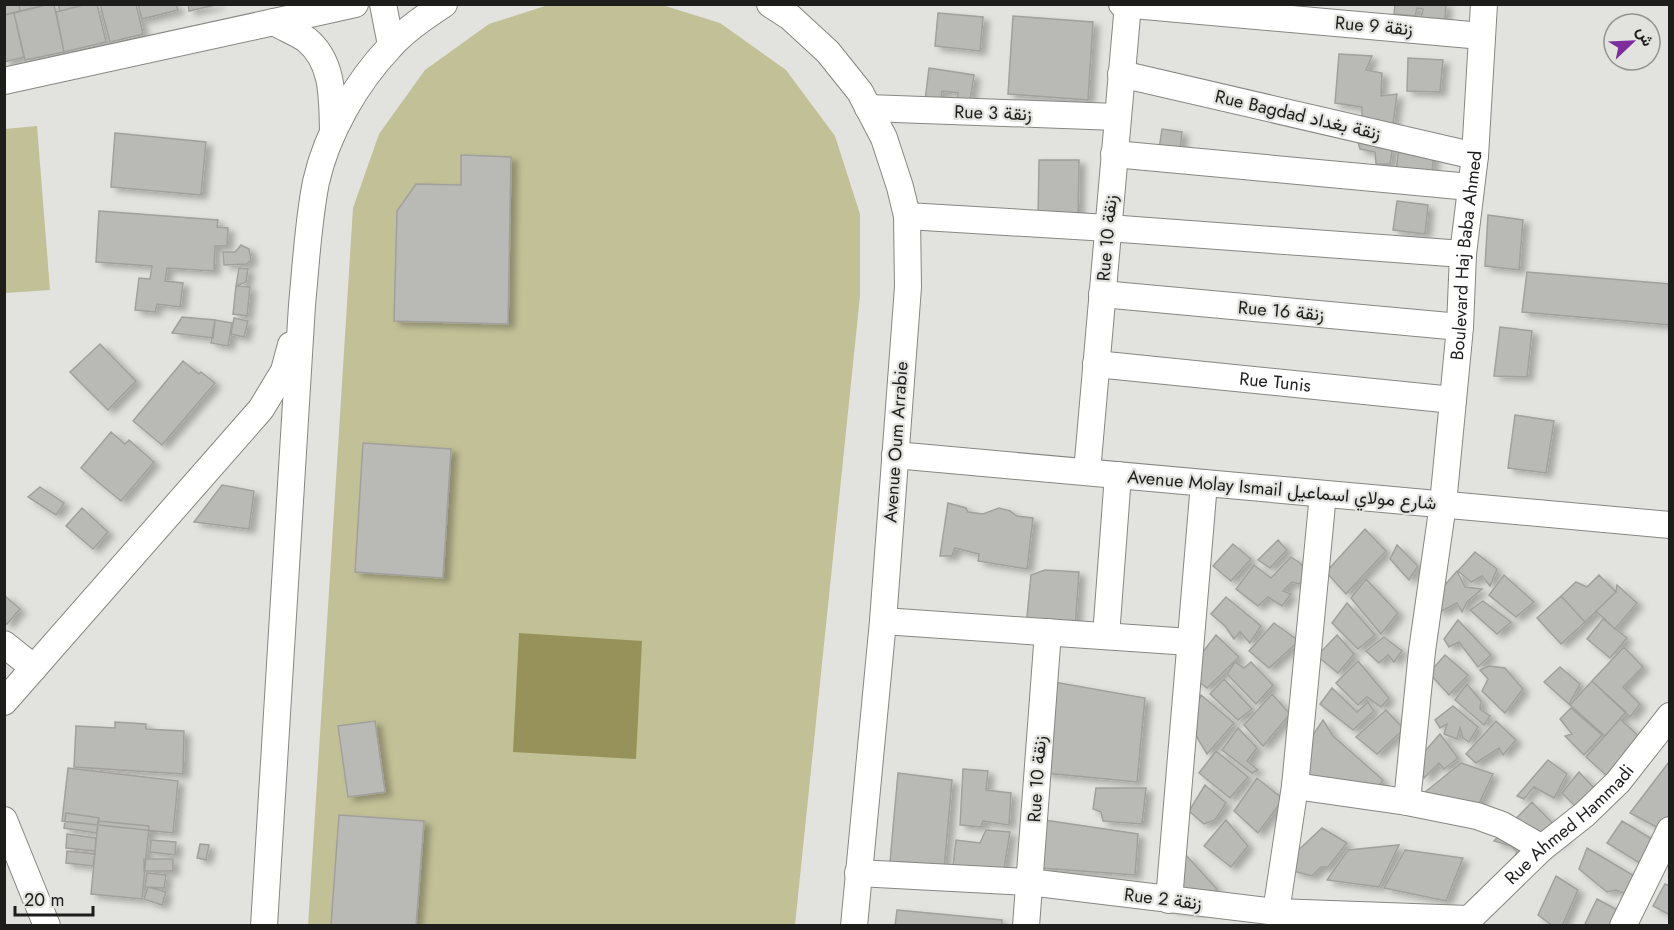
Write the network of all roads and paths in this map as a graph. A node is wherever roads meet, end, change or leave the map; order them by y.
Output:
1 (355, 4) edge
2 (383, 4) edge
3 (444, 4) edge
4 (770, 4) edge
5 (1122, 4) edge
6 (1484, 4) edge
7 (1128, 5) edge
8 (1375, 15) edge
9 (274, 22) junction
10 (1482, 36) junction
11 (391, 45) junction
12 (1121, 74) junction
13 (4, 81) edge
14 (868, 108) junction
15 (1117, 117) junction
16 (333, 134) junction
17 (1114, 154) junction
18 (1475, 156) junction
19 (1470, 187) junction
20 (907, 216) junction
21 (1108, 228) junction
22 (1463, 254) junction
23 (1102, 294) junction
24 (303, 304) junction
25 (1460, 327) junction
26 (1096, 364) junction
27 (1453, 400) junction
28 (895, 455) junction
29 (1087, 472) junction
30 (1118, 475) junction
31 (1204, 483) junction
32 (1323, 494) junction
33 (1443, 504) junction
34 (1670, 525) edge
35 (883, 621) junction
36 (1048, 632) junction
37 (1106, 636) junction
38 (1190, 642) junction
39 (4, 644) edge
40 (34, 668) junction
41 (4, 702) edge
42 (1670, 716) edge
43 (1295, 786) junction
44 (1407, 802) junction
45 (4, 820) edge
46 (1670, 830) edge
47 (1542, 848) junction
48 (858, 873) junction
49 (1029, 882) junction
50 (1168, 900) junction
51 (1276, 912) junction
52 (1465, 922) edge
53 (47, 926) edge
54 (264, 926) edge
55 (854, 926) edge
56 (1026, 926) edge
57 (1623, 926) edge

1 - 9 street
2 - 11 street
3 - 11 street
4 - 14 street, Avenue Oum Arrabie
5 - 7 street, Rue 9 زنقة
6 - 10 street, Boulevard Haj Baba Ahmed
7 - 8 street, Rue 9 زنقة
7 - 12 street, Rue 10 زنقة
8 - 10 street, Rue 9 زنقة
9 - 13 street
9 - 16 street
10 - 18 street, Boulevard Haj Baba Ahmed
11 - 16 street
12 - 15 street, Rue 10 زنقة
12 - 18 street, Rue Bagdad زنقة بغداد
14 - 15 street, Rue 3 زنقة
14 - 20 street, Avenue Oum Arrabie
15 - 17 street, Rue 10 زنقة
16 - 24 street
17 - 19 street
17 - 21 street, Rue 10 زنقة
18 - 19 street, Boulevard Haj Baba Ahmed
19 - 22 street, Boulevard Haj Baba Ahmed
20 - 21 street
20 - 28 street, Avenue Oum Arrabie
21 - 22 street
21 - 23 street, Rue 10 زنقة
22 - 25 street, Boulevard Haj Baba Ahmed
23 - 25 street, Rue 16 زنقة
23 - 26 street, Rue 10 زنقة
24 - 40 street
24 - 54 street
25 - 27 street, Boulevard Haj Baba Ahmed
26 - 27 street, Rue Tunis
26 - 29 street, Rue 10 زنقة
27 - 33 street, Boulevard Haj Baba Ahmed
28 - 29 street, Avenue Molay Ismail شارع مولاي اسماعيل
28 - 35 street, Avenue Oum Arrabie
29 - 30 street, Avenue Molay Ismail شارع مولاي اسماعيل
30 - 31 street, Avenue Molay Ismail شارع مولاي اسماعيل
30 - 37 street
31 - 32 street, Avenue Molay Ismail شارع مولاي اسماعيل
31 - 38 street
32 - 33 street, Avenue Molay Ismail شارع مولاي اسماعيل
32 - 43 street
33 - 34 street, Avenue Molay Ismail شارع مولاي اسماعيل
33 - 44 street, Boulevard Haj Baba Ahmed
35 - 36 street
35 - 48 street, Avenue Oum Arrabie
36 - 37 street
36 - 49 street, Rue 10 زنقة
37 - 38 street
38 - 50 street
39 - 40 street
40 - 41 street
42 - 47 street, Rue Ahmed Hammadi
43 - 44 street
43 - 51 street
44 - 47 street
45 - 53 street
46 - 57 street
47 - 52 street, Rue Ahmed Hammadi
48 - 49 street, Rue 2 زنقة
48 - 55 street, Avenue Oum Arrabie
49 - 50 street, Rue 2 زنقة
49 - 56 street, Rue 10 زنقة
50 - 51 street, Rue 2 زنقة
51 - 52 street, Rue 2 زنقة

